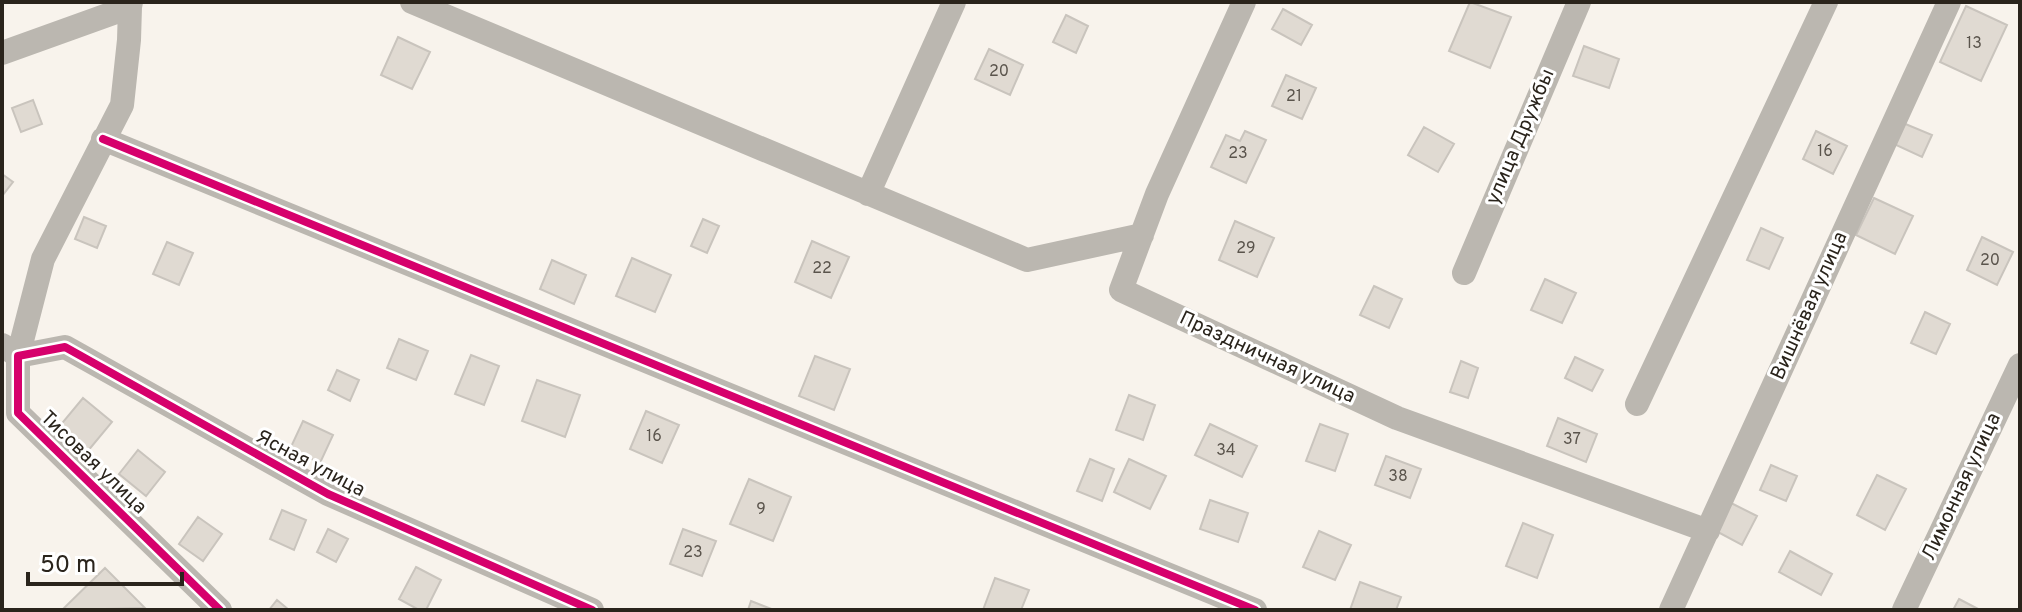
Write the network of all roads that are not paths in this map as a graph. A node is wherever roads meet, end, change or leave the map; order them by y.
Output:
1 (412, 2) edge
2 (954, 2) edge
3 (1244, 2) edge
4 (1579, 2) edge
5 (1826, 2) edge
6 (1949, 2) edge
7 (130, 5) edge
8 (2, 53) edge
9 (103, 139) junction
10 (868, 194) junction
11 (1142, 235) junction
12 (1464, 273) dead end
13 (10, 351) edge
14 (2020, 365) edge
15 (1637, 404) dead end
16 (1708, 531) junction
17 (220, 610) edge
18 (592, 610) edge
19 (1255, 610) edge
20 (1671, 610) edge
21 (1904, 610) edge

1 - 10 street
2 - 10 street
3 - 11 street, Праздничная улица
4 - 12 street, улица Дружбы
5 - 15 street
6 - 16 street, Вишнёвая улица
7 - 8 street
7 - 9 street, Тисовая улица
9 - 13 street, Тисовая улица
9 - 19 street
10 - 11 street
11 - 16 street, Праздничная улица
13 - 17 street, Тисовая улица
13 - 18 street, Ясная улица
14 - 21 street, Лимонная улица
16 - 20 street, Вишнёвая улица

